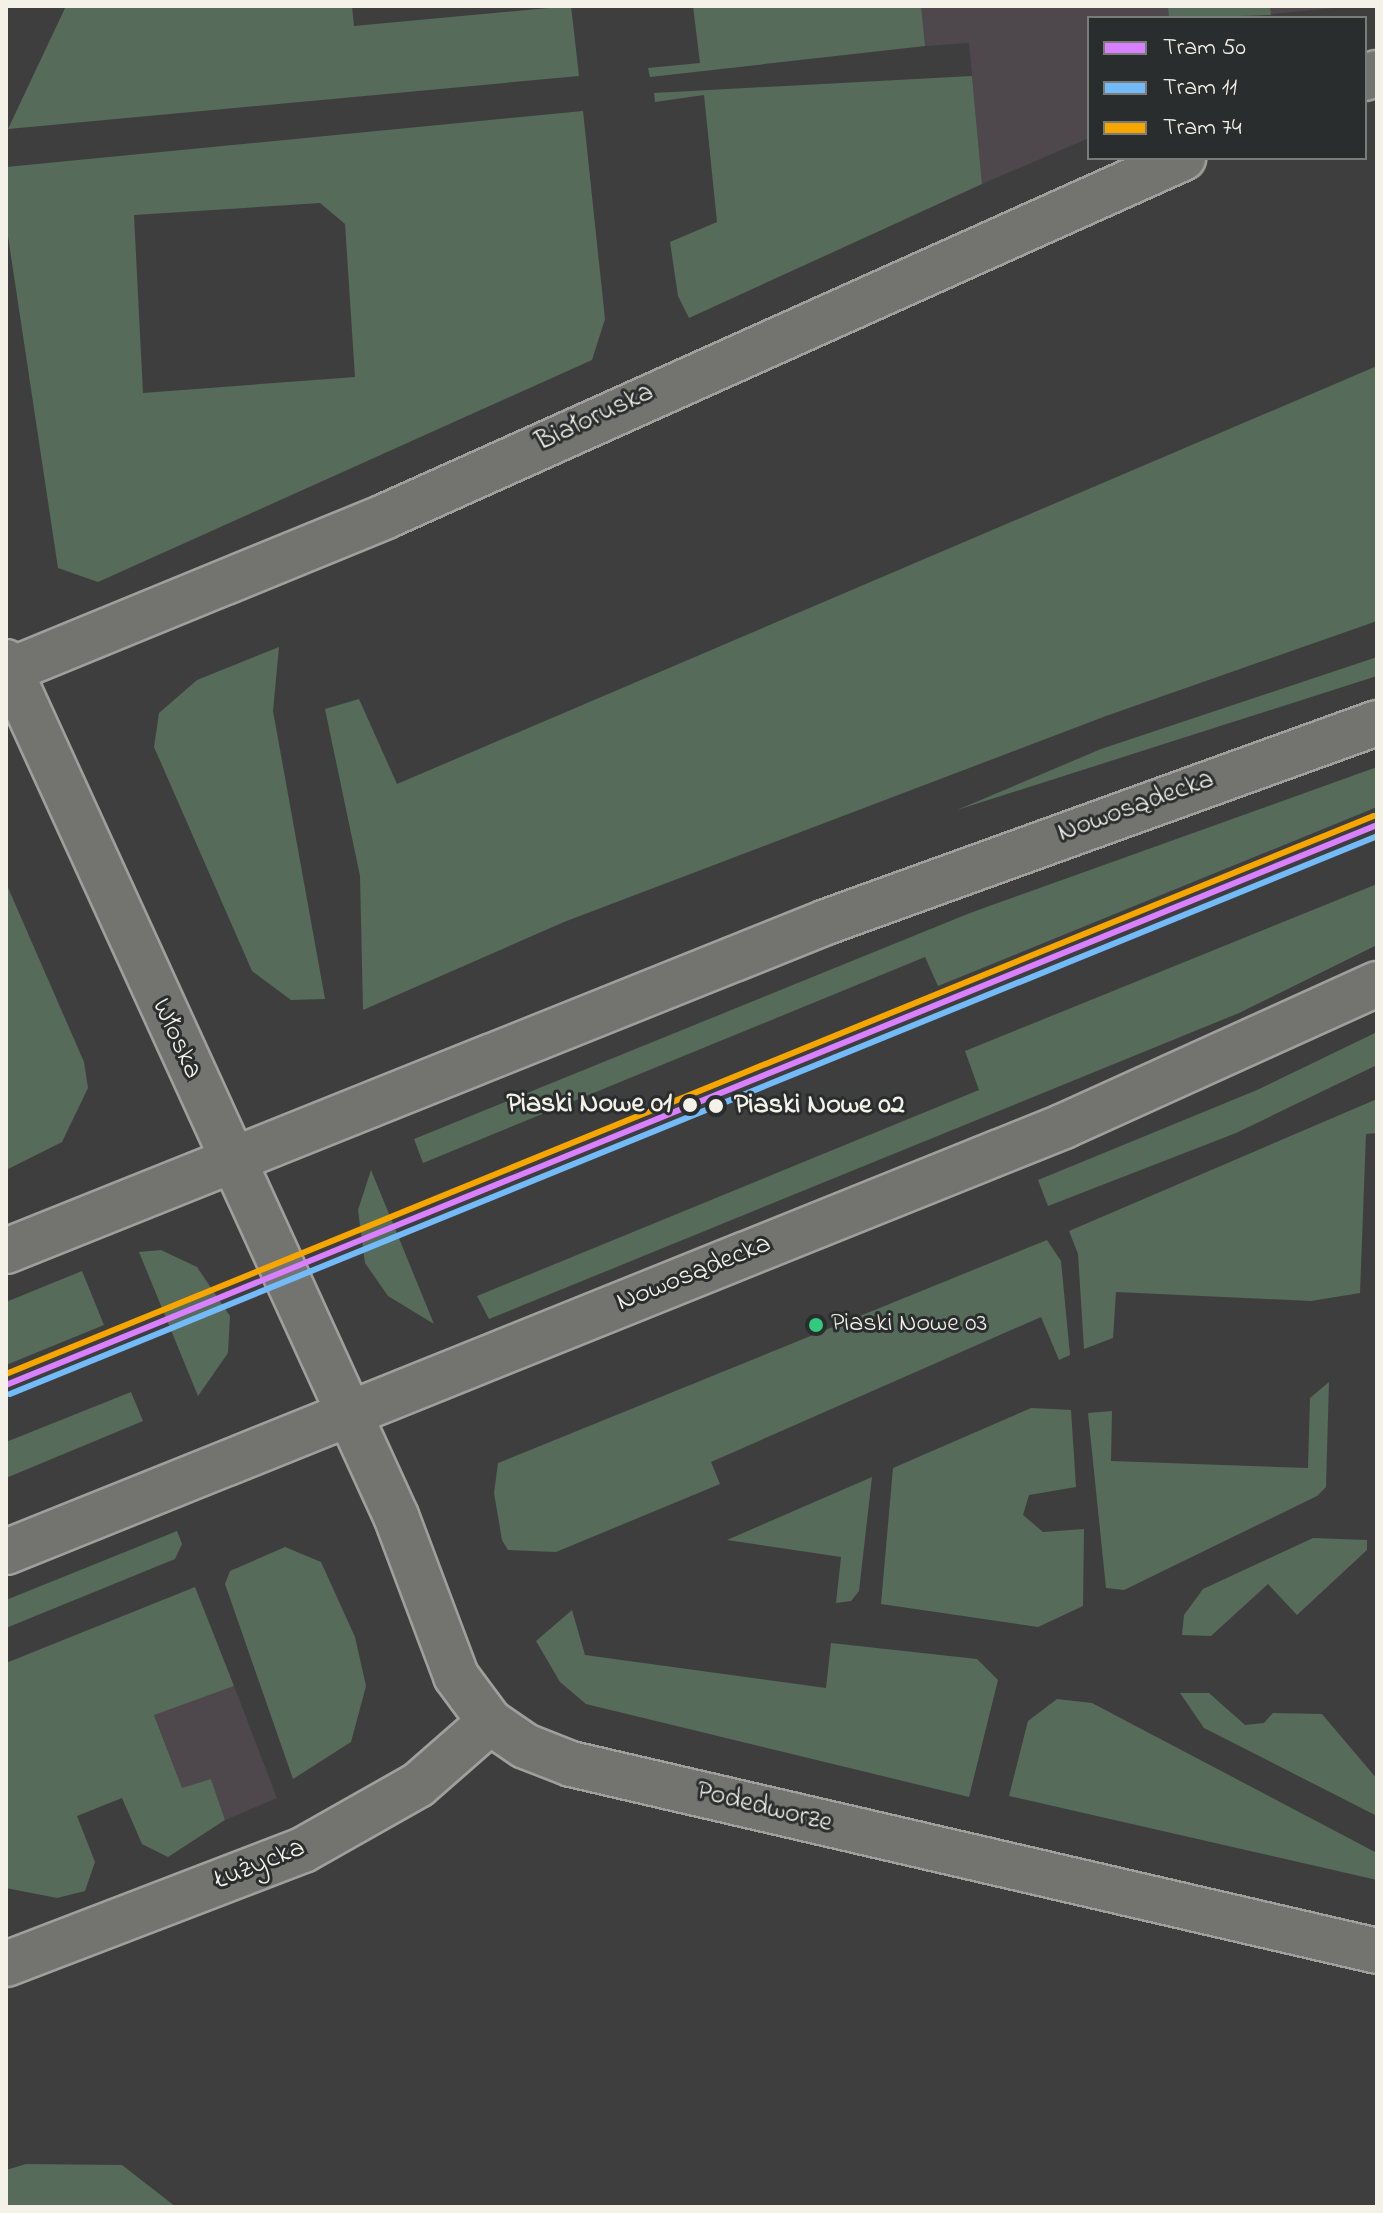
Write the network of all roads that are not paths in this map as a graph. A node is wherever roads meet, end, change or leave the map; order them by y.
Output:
1 (1179, 160) edge
2 (7, 669) edge
3 (1377, 723) edge
4 (1377, 984) edge
5 (231, 1157) junction
6 (6, 1251) edge
7 (349, 1415) junction
8 (6, 1552) edge
9 (490, 1722) junction
10 (1377, 1951) edge
11 (6, 1964) edge

1 - 2 street, Białoruska
2 - 5 street, Włoska
3 - 5 street, Nowosądecka
4 - 7 street, Nowosądecka
5 - 6 street, Nowosądecka
5 - 7 street, Włoska
7 - 8 street, Nowosądecka
7 - 9 street, Podedworze
9 - 10 street, Podedworze
9 - 11 street, Łużycka

